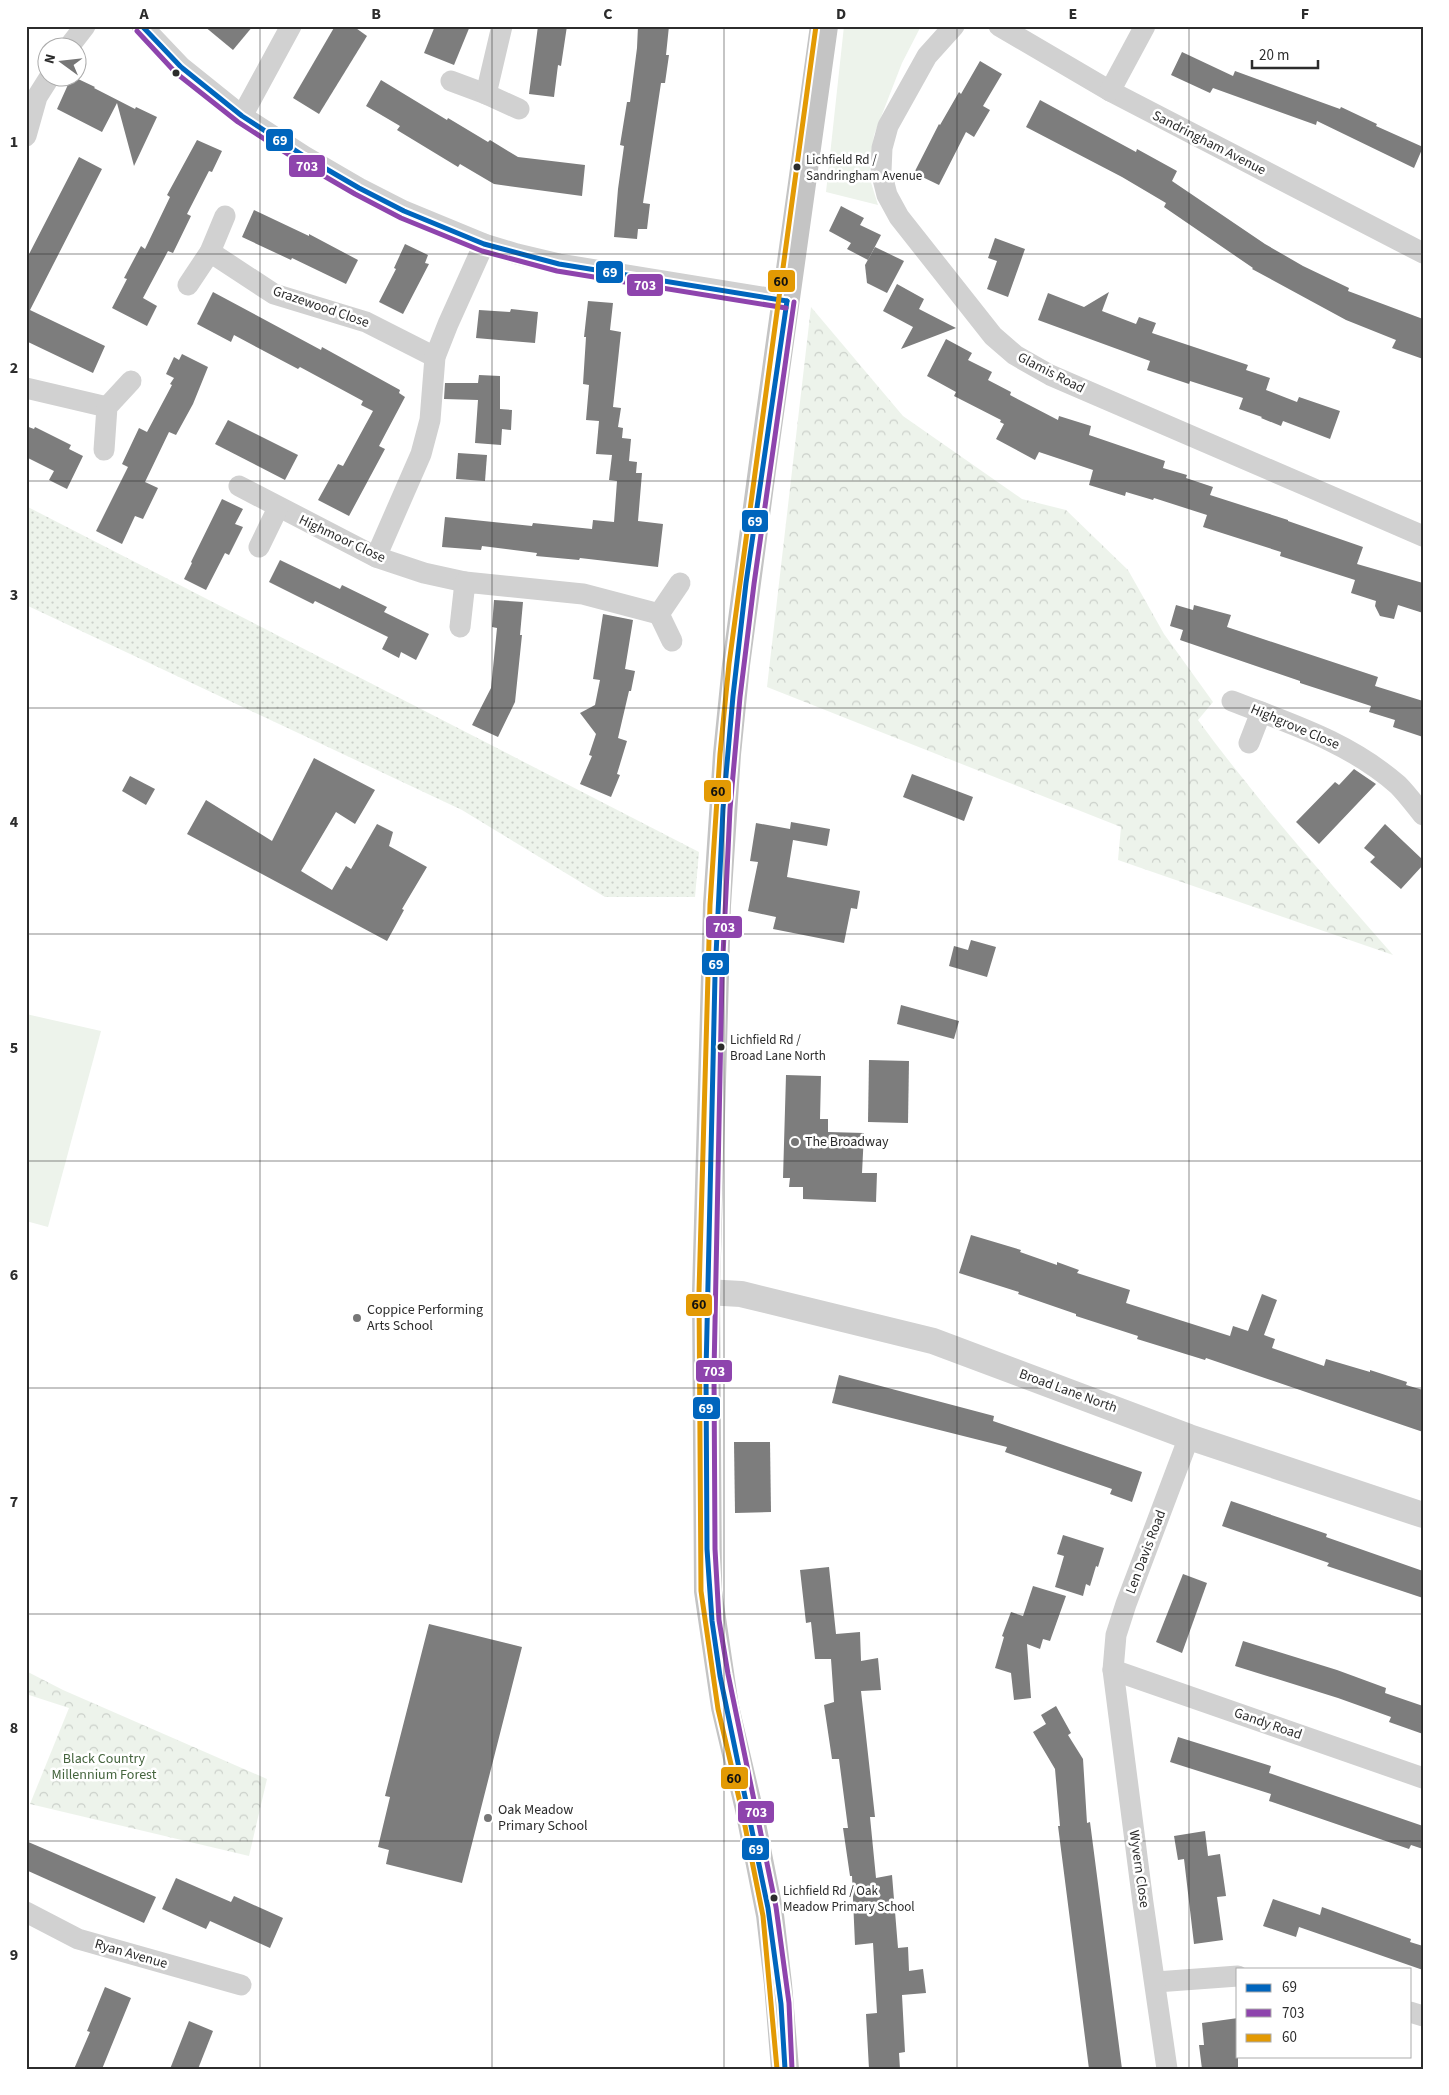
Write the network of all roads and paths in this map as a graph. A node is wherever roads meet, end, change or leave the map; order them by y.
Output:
1 (84, 26) edge
2 (142, 26) edge
3 (291, 26) edge
4 (502, 26) edge
5 (824, 26) edge
6 (954, 26) edge
7 (999, 26) edge
8 (1145, 26) edge
9 (75, 38) edge
10 (451, 81) dead end
11 (43, 88) edge
12 (1110, 91) junction
13 (486, 94) junction
14 (519, 109) dead end
15 (242, 116) junction
16 (26, 136) edge
17 (225, 216) dead end
18 (484, 244) junction
19 (210, 252) junction
20 (1423, 253) edge
21 (188, 285) dead end
22 (787, 300) junction
23 (435, 357) junction
24 (132, 381) dead end
25 (26, 388) edge
26 (107, 407) junction
27 (104, 450) dead end
28 (238, 486) dead end
29 (278, 508) junction
30 (1423, 536) edge
31 (259, 547) dead end
32 (376, 557) junction
33 (465, 582) junction
34 (680, 583) dead end
35 (659, 614) junction
36 (460, 627) dead end
37 (672, 641) dead end
38 (1232, 701) dead end
39 (1261, 712) junction
40 (1249, 743) dead end
41 (1423, 815) edge
42 (706, 1292) junction
43 (1189, 1437) junction
44 (1423, 1515) edge
45 (1113, 1670) junction
46 (1423, 1778) edge
47 (26, 1912) edge
48 (1236, 1976) edge
49 (1156, 1982) junction
50 (240, 1985) dead end
51 (785, 2069) edge
52 (1167, 2069) edge

1 - 9 street
2 - 15 street
3 - 15 street
4 - 13 street
5 - 22 main road
6 - 30 street, Glamis Road
7 - 12 street, Sandringham Avenue
8 - 12 street
10 - 13 street
11 - 16 street
12 - 20 street, Sandringham Avenue
13 - 14 street
15 - 18 street
17 - 19 street
18 - 22 street
18 - 23 street
19 - 21 street
19 - 23 street, Grazewood Close
22 - 42 main road
23 - 32 street
24 - 26 street
25 - 26 street
26 - 27 street
28 - 29 street, Highmoor Close
29 - 31 street
29 - 32 street, Highmoor Close
32 - 33 street, Highmoor Close
33 - 35 street, Highmoor Close
33 - 36 street
34 - 35 street
35 - 37 street
38 - 39 street, Highgrove Close
39 - 40 street
39 - 41 street, Highgrove Close
42 - 43 street, Broad Lane North
42 - 51 main road
43 - 44 street, Broad Lane North
43 - 45 street, Len Davis Road
45 - 46 street, Gandy Road
45 - 49 street, Wyvern Close
47 - 50 street, Ryan Avenue
48 - 49 street
49 - 52 street, Wyvern Close

